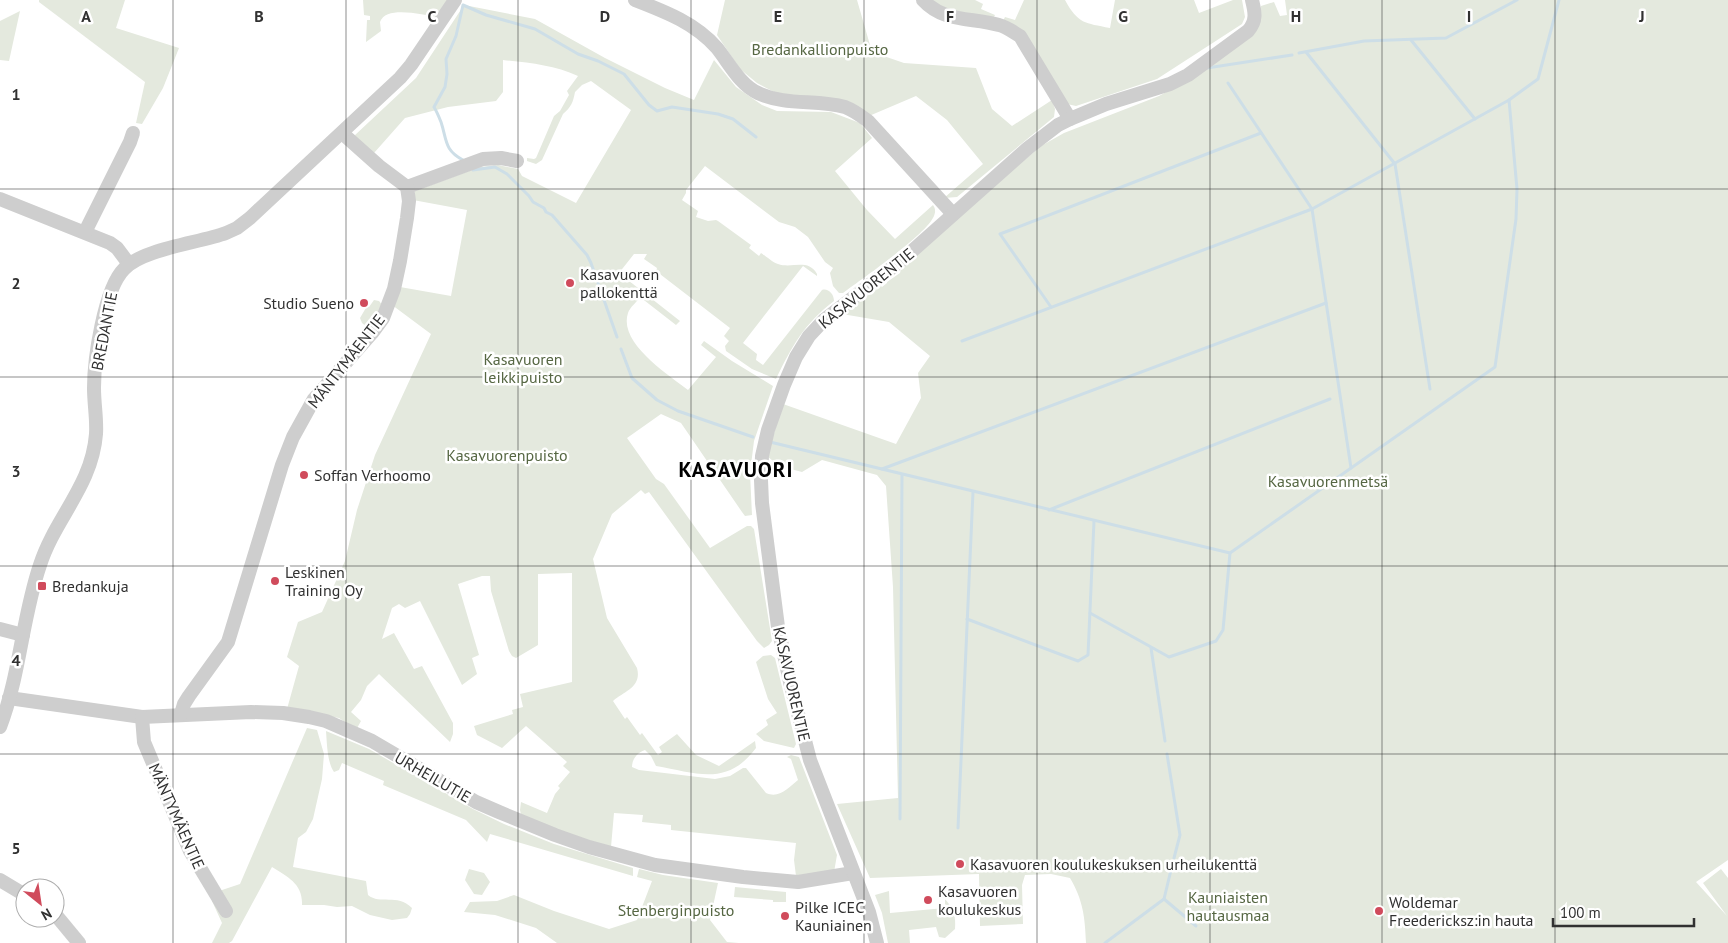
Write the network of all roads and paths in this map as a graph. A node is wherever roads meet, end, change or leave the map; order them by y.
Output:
1 (455, 0) edge
2 (635, 0) edge
3 (923, 0) edge
4 (1254, 1) edge
5 (1070, 119) junction
6 (133, 133) dead end
7 (342, 133) junction
8 (517, 161) dead end
9 (407, 188) junction
10 (0, 199) edge
11 (953, 214) junction
12 (85, 232) junction
13 (129, 264) junction
14 (0, 629) edge
15 (23, 635) junction
16 (9, 698) junction
17 (180, 714) junction
18 (142, 717) junction
19 (0, 727) edge
20 (853, 873) junction
21 (0, 880) edge
22 (15, 889) edge
23 (226, 910) dead end
24 (65, 926) edge
25 (80, 943) edge
26 (877, 943) edge

1 - 7 street, BREDANTIE
2 - 11 street
3 - 5 street
4 - 5 street, KASAVUORENTIE
5 - 11 street, KASAVUORENTIE
6 - 12 street
7 - 9 street
7 - 13 street, BREDANTIE
8 - 9 street
9 - 17 street, MÄNTYMÄENTIE
10 - 12 street
11 - 20 street, KASAVUORENTIE
12 - 13 street
13 - 15 street, BREDANTIE
14 - 15 street
15 - 16 street, BREDANTIE
16 - 18 street, URHEILUTIE
16 - 19 street, BREDANTIE
17 - 18 street, URHEILUTIE
17 - 20 street, URHEILUTIE
18 - 23 street, MÄNTYMÄENTIE
20 - 26 street, KASAVUORENTIE
21 - 22 street
24 - 25 street

